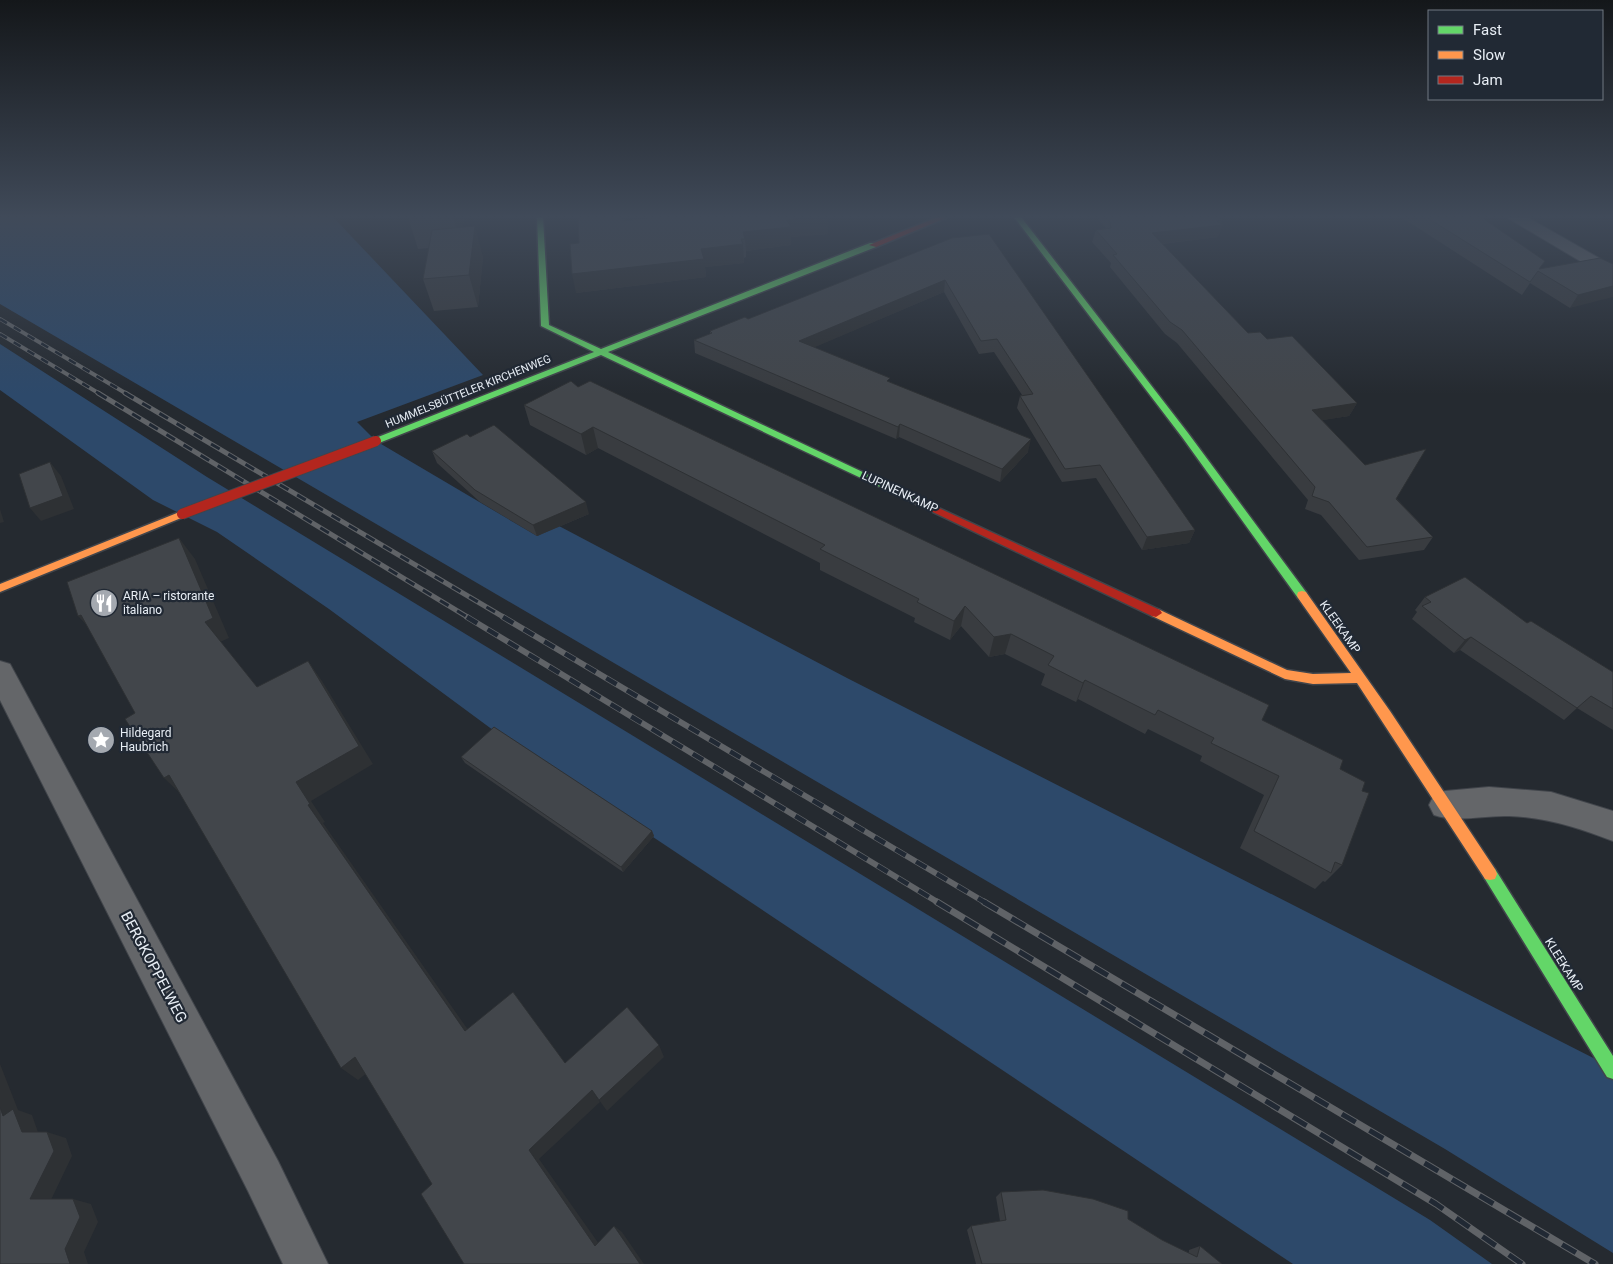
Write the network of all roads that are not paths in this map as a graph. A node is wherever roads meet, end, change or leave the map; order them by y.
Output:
1 (543, 276) edge
2 (795, 276) edge
3 (1062, 276) edge
4 (602, 352) junction
5 (0, 588) edge
6 (0, 672) edge
7 (1359, 678) junction
8 (1445, 805) junction
9 (1613, 826) edge
10 (1610, 1066) edge
11 (306, 1264) edge

1 - 4 street, LUPINENKAMP
2 - 4 street, HUMMELSBÜTTELER KIRCHENWEG
3 - 7 street, KLEEKAMP
4 - 5 street, HUMMELSBÜTTELER KIRCHENWEG, bridge
4 - 7 street, LUPINENKAMP
6 - 11 street, BERGKOPPELWEG
7 - 8 street, KLEEKAMP
8 - 9 street
8 - 10 street, KLEEKAMP

